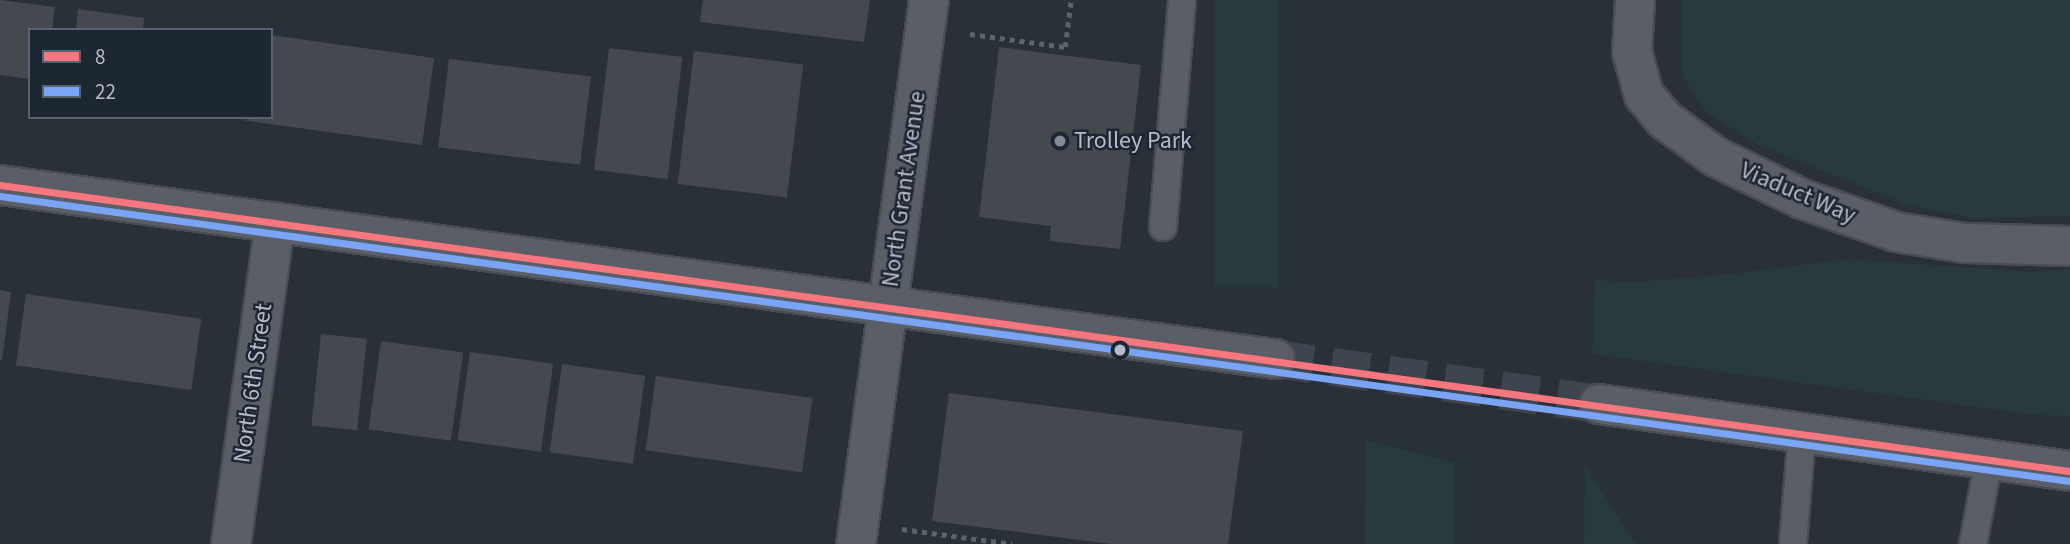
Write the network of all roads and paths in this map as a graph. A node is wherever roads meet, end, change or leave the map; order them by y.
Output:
1 (929, 0) edge
2 (1071, 0) edge
3 (1182, 0) edge
4 (1635, 0) edge
5 (961, 33) dead end
6 (0, 185) edge
7 (275, 222) junction
8 (1163, 227) dead end
9 (2070, 246) edge
10 (888, 304) junction
11 (1275, 359) tunnel mouth
12 (1598, 404) tunnel mouth
13 (1802, 432) junction
14 (1989, 459) junction
15 (2070, 471) edge
16 (873, 536) edge
17 (231, 544) edge
18 (1012, 544) edge
19 (1793, 544) edge
20 (1973, 544) edge

1 - 10 street, North Grant Avenue
2 - 5 path
3 - 8 lane
4 - 9 street, Viaduct Way
6 - 7 street
7 - 10 street
7 - 17 street, North 6th Street
10 - 11 street
10 - 16 street, North Grant Avenue
12 - 13 street
13 - 14 street
13 - 19 lane
14 - 15 street
14 - 20 lane
16 - 18 path

